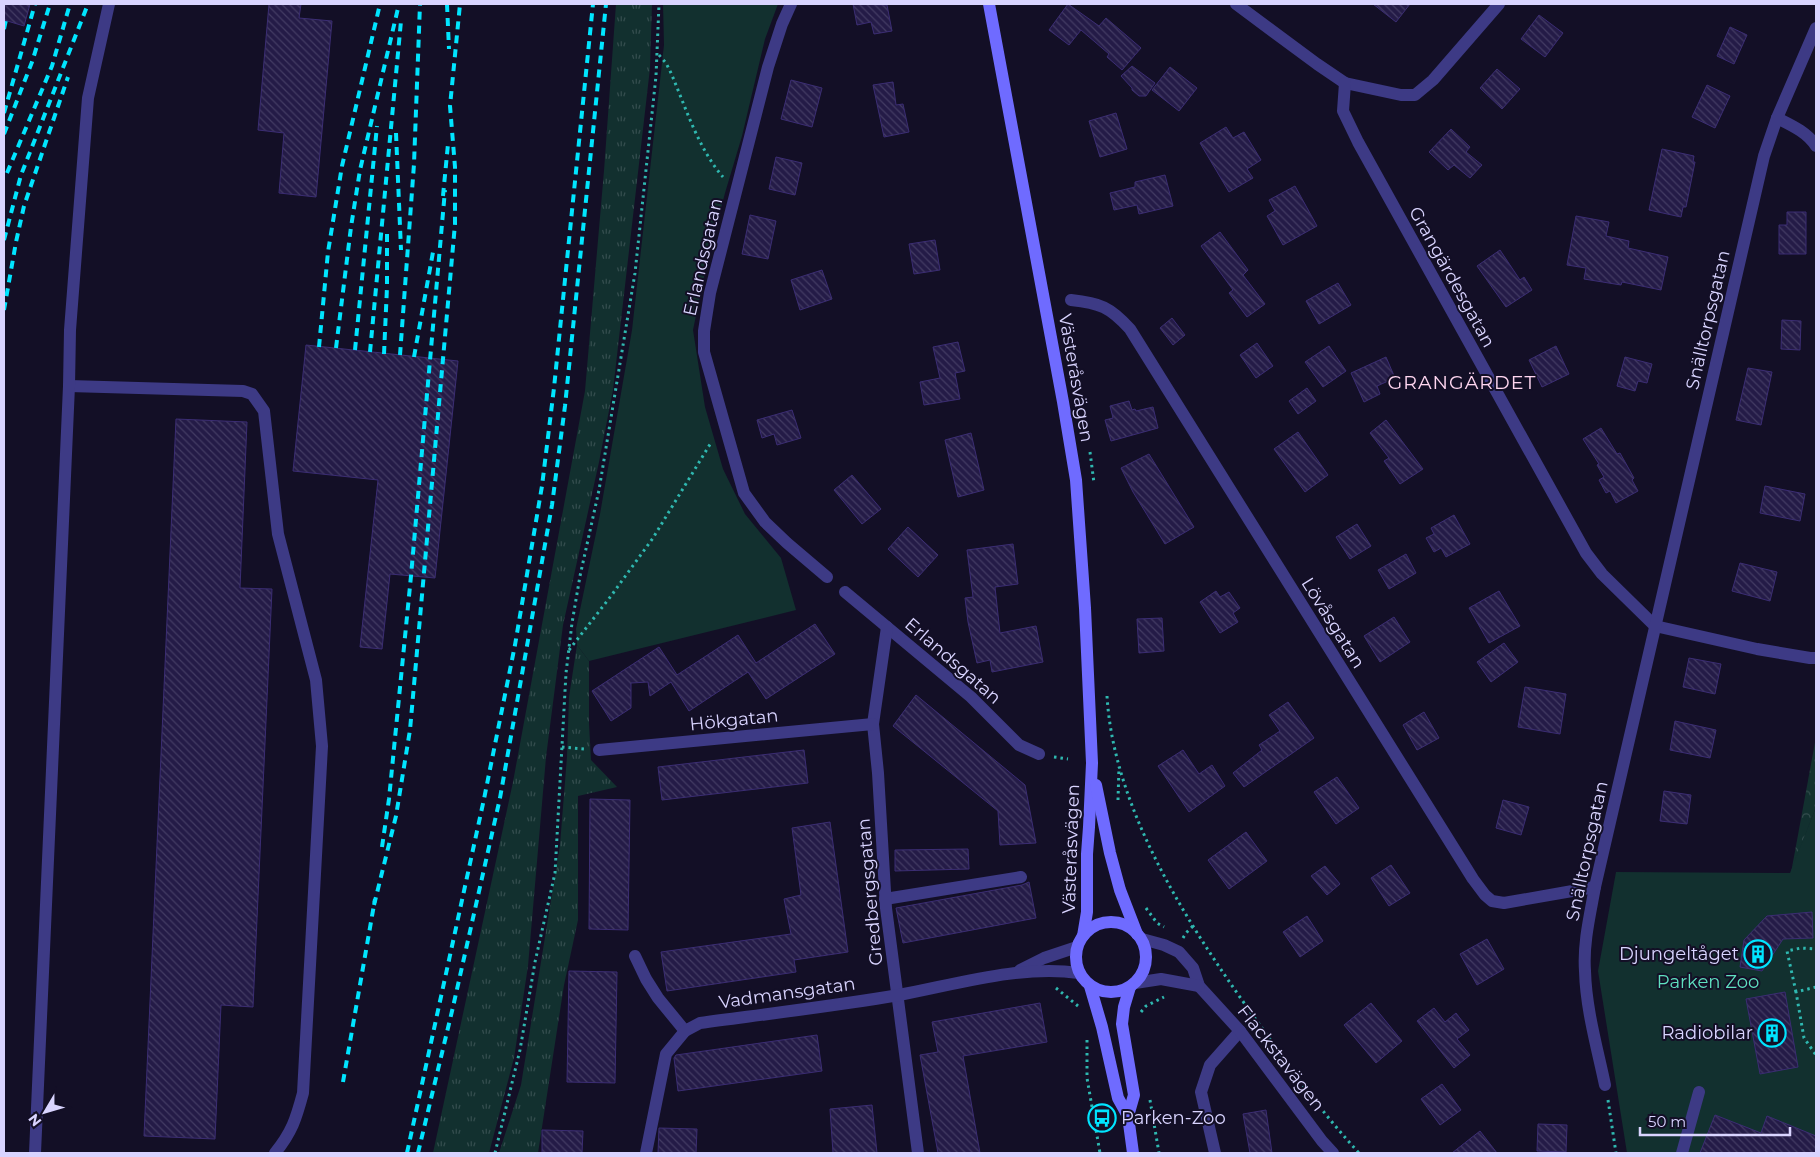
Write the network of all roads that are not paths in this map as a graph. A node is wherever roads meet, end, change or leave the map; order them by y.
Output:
1 (109, 4) edge
2 (791, 4) edge
3 (989, 4) edge
4 (1236, 4) edge
5 (1499, 4) edge
6 (1816, 28) edge
7 (1345, 83) junction
8 (1777, 118) junction
9 (1816, 146) edge
10 (1071, 300) dead end
11 (70, 386) junction
12 (827, 576) dead end
13 (845, 592) dead end
14 (1655, 626) junction
15 (887, 627) junction
16 (1816, 658) edge
17 (873, 724) junction
18 (599, 750) road end
19 (1039, 754) dead end
20 (1092, 763) junction
21 (1021, 877) dead end
22 (1595, 888) junction
23 (885, 899) junction
24 (1140, 936) junction
25 (1080, 941) junction
26 (635, 956) dead end
27 (1014, 973) junction
28 (1079, 973) junction
29 (1133, 985) junction
30 (1090, 986) junction
31 (1199, 986) junction
32 (898, 995) junction
33 (685, 1031) junction
34 (1240, 1031) junction
35 (1605, 1085) road end
36 (1700, 1092) dead end
37 (1128, 1116) junction
38 (35, 1153) edge
39 (275, 1153) edge
40 (646, 1153) edge
41 (918, 1153) edge
42 (1133, 1153) edge
43 (1215, 1153) edge
44 (1334, 1153) edge
45 (1682, 1153) edge

1 - 11 street
2 - 12 street, Erlandsgatan
3 - 20 street, Västeråsvägen
4 - 7 street
5 - 7 street
6 - 8 street, Snälltorpsgatan
7 - 14 street, Grangärdesgatan
8 - 9 street
8 - 14 street, Snälltorpsgatan
10 - 22 street, Lövåsgatan
11 - 38 street
11 - 39 street
13 - 15 street, Erlandsgatan
14 - 16 street
14 - 22 street, Snälltorpsgatan
15 - 17 street, Gredbergsgatan
15 - 19 street, Erlandsgatan
17 - 18 street, Hökgatan
17 - 23 street, Gredbergsgatan
20 - 24 street, Västeråsvägen
20 - 25 street, Västeråsvägen
21 - 23 street
22 - 35 street, Snälltorpsgatan
23 - 32 street, Gredbergsgatan
24 - 25 street
24 - 29 street
24 - 31 street, Flackstavägen
25 - 27 street, Vadmansgatan
25 - 28 street
26 - 33 street
27 - 28 street, Vadmansgatan
27 - 32 street, Vadmansgatan
28 - 30 street
29 - 30 street
29 - 31 street
29 - 37 street
30 - 37 street
31 - 34 street, Flackstavägen
32 - 33 street, Vadmansgatan
32 - 41 street, Gredbergsgatan
33 - 40 street, Vadmansgatan
34 - 43 street
34 - 44 street, Flackstavägen
36 - 45 street
37 - 42 street

